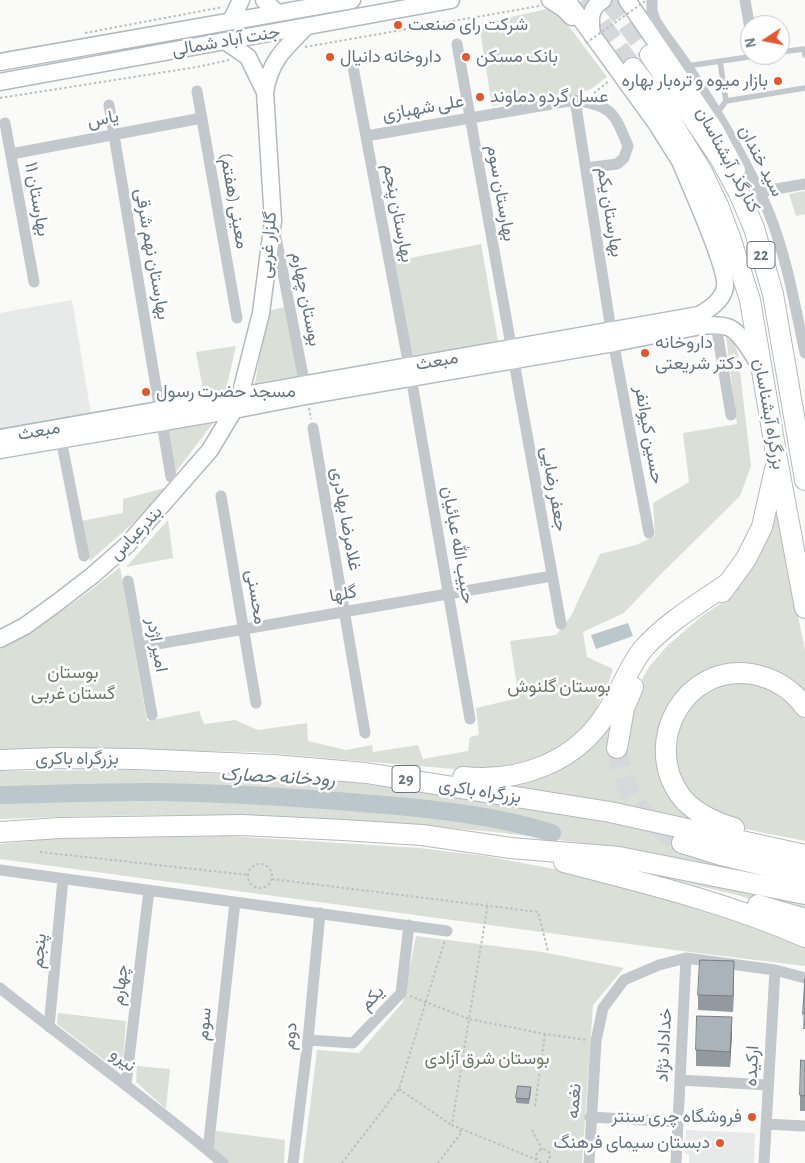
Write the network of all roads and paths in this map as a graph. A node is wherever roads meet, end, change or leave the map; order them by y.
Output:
1 (241, 0) edge
2 (264, 0) edge
3 (352, 0) edge
4 (451, 0) edge
5 (567, 0) edge
6 (603, 0) edge
7 (647, 0) edge
8 (652, 0) edge
9 (745, 0) edge
10 (323, 2) edge
11 (416, 3) edge
12 (546, 3) edge
13 (631, 4) edge
14 (277, 13) junction
15 (227, 14) junction
16 (748, 15) edge
17 (306, 27) junction
18 (79, 34) dead end
19 (225, 41) junction
20 (589, 42) junction
21 (457, 44) dead end
22 (305, 47) dead end
23 (790, 51) edge
24 (650, 55) tunnel mouth
25 (805, 55) edge
26 (607, 56) junction
27 (740, 58) edge
28 (229, 60) dead end
29 (720, 61) junction
30 (0, 62) edge
31 (687, 66) junction
32 (353, 67) dead end
33 (634, 68) tunnel mouth
34 (613, 77) dead end
35 (0, 82) edge
36 (805, 88) edge
37 (197, 91) dead end
38 (265, 92) junction
39 (0, 98) edge
40 (575, 100) junction
41 (726, 101) junction
42 (109, 105) dead end
43 (717, 113) junction
44 (202, 118) junction
45 (470, 118) junction
46 (5, 123) dead end
47 (114, 134) junction
48 (366, 136) junction
49 (11, 154) junction
50 (678, 156) junction
51 (586, 168) junction
52 (805, 184) edge
53 (759, 192) junction
54 (273, 221) junction
55 (34, 282) dead end
56 (776, 310) junction
57 (753, 317) junction
58 (237, 318) dead end
59 (716, 325) junction
60 (613, 337) junction
61 (805, 353) edge
62 (512, 354) junction
63 (784, 354) junction
64 (761, 368) junction
65 (410, 372) junction
66 (305, 390) junction
67 (237, 403) junction
68 (805, 410) edge
69 (731, 414) dead end
70 (160, 416) junction
71 (313, 428) joint
72 (0, 438) edge
73 (61, 439) junction
74 (0, 450) edge
75 (776, 459) junction
76 (171, 477) dead end
77 (805, 480) edge
78 (221, 496) dead end
79 (649, 533) dead end
80 (84, 556) dead end
81 (552, 576) junction
82 (128, 581) dead end
83 (730, 582) junction
84 (448, 594) junction
85 (805, 608) edge
86 (344, 612) junction
87 (561, 624) dead end
88 (243, 629) junction
89 (0, 639) edge
90 (140, 647) junction
91 (256, 703) dead end
92 (805, 707) edge
93 (152, 715) dead end
94 (470, 719) dead end
95 (365, 733) dead end
96 (616, 748) tunnel mouth
97 (0, 760) edge
98 (366, 773) junction
99 (0, 832) edge
100 (682, 843) tunnel mouth
101 (511, 848) junction
102 (805, 851) edge
103 (40, 852) dead end
104 (805, 855) edge
105 (0, 870) edge
106 (600, 871) junction
107 (248, 875) junction
108 (805, 875) edge
109 (63, 879) junction
110 (272, 879) junction
111 (149, 890) junction
112 (805, 894) edge
113 (235, 902) junction
114 (488, 904) junction
115 (320, 913) junction
116 (805, 919) edge
117 (409, 925) junction
118 (448, 931) joint
119 (805, 937) edge
120 (548, 952) dead end
121 (686, 958) junction
122 (774, 970) junction
123 (805, 978) edge
124 (0, 988) edge
125 (401, 993) junction
126 (426, 1002) junction
127 (469, 1018) junction
128 (49, 1027) junction
129 (545, 1034) junction
130 (308, 1040) junction
131 (596, 1041) junction
132 (680, 1080) junction
133 (126, 1084) junction
134 (768, 1085) junction
135 (399, 1089) junction
136 (535, 1106) dead end
137 (590, 1116) junction
138 (678, 1122) junction
139 (766, 1124) junction
140 (452, 1125) junction
141 (805, 1126) edge
142 (532, 1130) dead end
143 (542, 1149) junction
144 (208, 1150) junction
145 (537, 1160) junction
146 (549, 1160) junction
147 (223, 1163) edge
148 (293, 1163) edge
149 (342, 1163) edge
150 (438, 1163) edge
151 (532, 1163) edge
152 (541, 1163) edge
153 (546, 1163) edge
154 (552, 1163) edge
155 (588, 1163) edge
156 (676, 1163) edge
157 (764, 1163) edge

1 - 15 street
2 - 14 street
3 - 10 street, جنت آباد شمالی
4 - 11 street, جنت آباد شمالی
5 - 20 street
6 - 20 street
7 - 20 path, bridge
8 - 31 street, سید خندان
9 - 16 street
10 - 14 street, جنت آباد شمالی
11 - 17 street, جنت آباد شمالی
12 - 22 path
12 - 26 street
13 - 56 street, کنارگذر آبشناسان
14 - 15 street, جنت آباد شمالی
15 - 18 path
15 - 30 street, جنت آباد شمالی
17 - 19 street, جنت آباد شمالی
17 - 38 street, گلزار غربی
19 - 35 street, جنت آباد شمالی
19 - 38 street, گلزار غربی
20 - 26 street
21 - 45 street, بهارستان سوم
23 - 25 lane
24 - 56 highway, بزرگراه آبشناسان / 22
26 - 50 street
27 - 29 lane
28 - 39 path
29 - 31 lane
29 - 41 lane
31 - 43 street, سید خندان
32 - 48 street, بهارستان پنجم
33 - 57 highway, بزرگراه آبشناسان / 22
34 - 40 path
36 - 41 lane
37 - 44 street, معینی (هفتم)
38 - 54 street, گلزار غربی
40 - 45 street, علی شهبازی
40 - 51 street, بهارستان یکم
40 - 51 street
41 - 43 lane
42 - 47 street, بهارستان نهم شرقی
43 - 53 street, سید خندان
44 - 47 street, یاس
44 - 58 street, معینی (هفتم)
45 - 48 street, علی شهبازی
45 - 62 street, بهارستان سوم
46 - 49 street, بهارستان ۱۱
47 - 49 street, یاس
47 - 70 street, بهارستان نهم شرقی
48 - 65 street, بهارستان پنجم
49 - 55 street, بهارستان ۱۱
50 - 57 street
50 - 60 street, مبعث
51 - 60 street, بهارستان یکم
52 - 53 street
53 - 61 street, سید خندان
54 - 66 street, بوستان چهارم
54 - 67 street, گلزار غربی
56 - 63 highway, بزرگراه آبشناسان / 22
57 - 64 highway, بزرگراه آبشناسان / 22
59 - 60 street, مبعث
59 - 64 street
59 - 69 street
60 - 62 street, مبعث
60 - 79 street, حسین کیوانفر
62 - 65 street, مبعث
62 - 81 street, جعفر رضایی
63 - 68 highway
63 - 77 highway, بزرگراه آبشناسان / 22
64 - 75 highway, بزرگراه آبشناسان / 22
65 - 66 street, مبعث
65 - 84 street, حبیب الله عبائیان
66 - 67 street, مبعث
66 - 71 path
67 - 70 street, مبعث
67 - 89 street, بندرعباس
70 - 72 street, مبعث
70 - 73 street, مبعث
70 - 76 street, بهارستان نهم شرقی
71 - 86 street, غلامرضا بهادری
73 - 74 street, مبعث
73 - 80 street
75 - 83 highway
75 - 85 highway, بزرگراه آبشناسان / 22
78 - 88 street, محسنی
81 - 84 street, گلها
81 - 87 street, جعفر رضایی
82 - 90 street, امیر اژدر
83 - 96 highway
83 - 98 highway
84 - 86 street, گلها
84 - 94 street, حبیب الله عبائیان
86 - 88 street, گلها
86 - 95 street, غلامرضا بهادری
88 - 90 street, گلها
88 - 91 street, محسنی
90 - 93 street, امیر اژدر
92 - 102 highway
97 - 98 highway, بزرگراه باکری / 29
98 - 104 highway, بزرگراه باکری / 29
99 - 101 highway
100 - 108 highway
101 - 106 highway
101 - 112 highway
103 - 107 path
105 - 109 street
106 - 116 highway
106 - 119 highway
107 - 110 path
107 - 110 path
109 - 111 street
109 - 128 street, پنجم
110 - 114 path
111 - 113 street
111 - 133 street, چهارم
113 - 115 street
113 - 144 street, سوم
114 - 120 path
114 - 127 path
115 - 117 street
115 - 130 street, دوم
117 - 118 street
117 - 125 street, یکم
118 - 126 path
121 - 122 street
121 - 131 street, نغمه
121 - 132 street, خداداد نژاد
122 - 123 street
122 - 134 street, ارکیده
124 - 128 street, نیرو
125 - 126 path
125 - 130 street, یکم
126 - 127 path
126 - 135 path
127 - 129 path
127 - 140 path
128 - 133 street, نیرو
129 - 131 path
129 - 136 path
130 - 148 street, دوم
131 - 137 street, نغمه
132 - 134 street
132 - 138 street, خداداد نژاد
133 - 144 street, نیرو
134 - 139 street, ارکیده
135 - 140 path
135 - 149 path
137 - 138 street
137 - 155 street, نغمه
138 - 156 street, خداداد نژاد
139 - 141 street
139 - 157 street, ارکیده
140 - 145 path
140 - 150 path
142 - 143 path
143 - 145 path
143 - 146 path
144 - 147 street, نیرو
145 - 151 path
145 - 152 path
146 - 153 path
146 - 154 path

